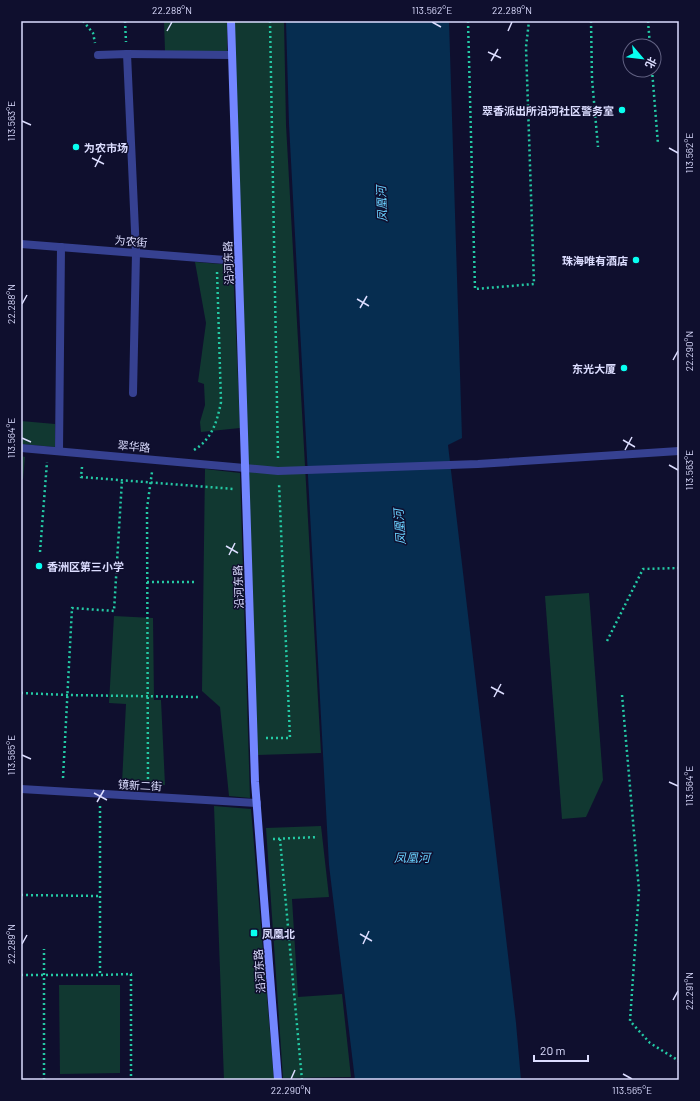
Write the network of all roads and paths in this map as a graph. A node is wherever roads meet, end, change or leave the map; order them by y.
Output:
1 (83, 21) edge
2 (125, 21) edge
3 (231, 21) edge
4 (270, 21) edge
5 (468, 21) edge
6 (529, 21) edge
7 (591, 21) edge
8 (648, 21) edge
9 (649, 38) edge
10 (127, 54) junction
11 (98, 55) joint
12 (232, 55) junction
13 (653, 78) edge
14 (658, 144) dead end
15 (598, 147) dead end
16 (21, 244) edge
17 (61, 247) junction
18 (136, 253) junction
19 (217, 259) junction
20 (238, 261) junction
21 (133, 393) dead end
22 (21, 448) edge
23 (47, 450) junction
24 (59, 451) junction
25 (193, 451) dead end
26 (679, 451) edge
27 (83, 453) junction
28 (154, 459) junction
29 (245, 467) junction
30 (278, 471) junction
31 (122, 480) junction
32 (151, 482) junction
33 (246, 490) junction
34 (40, 552) dead end
35 (679, 568) edge
36 (147, 582) junction
37 (196, 582) dead end
38 (607, 641) dead end
39 (21, 692) edge
40 (67, 695) junction
41 (622, 695) dead end
42 (147, 697) junction
43 (198, 697) dead end
44 (254, 738) junction
45 (21, 789) edge
46 (62, 792) junction
47 (100, 794) junction
48 (148, 797) junction
49 (257, 804) junction
50 (318, 837) dead end
51 (260, 839) junction
52 (280, 839) junction
53 (21, 895) edge
54 (100, 896) junction
55 (44, 949) dead end
56 (21, 975) edge
57 (44, 975) junction
58 (100, 975) junction
59 (679, 1061) edge
60 (44, 1080) edge
61 (131, 1080) edge
62 (278, 1080) edge
63 (302, 1080) edge

1 - 11 path
2 - 10 path
3 - 12 street, 沿河东路
4 - 30 path
5 - 6 path
7 - 15 path
8 - 9 path
10 - 11 street
10 - 12 street
10 - 18 street
12 - 20 street, 沿河东路
13 - 14 path
16 - 17 street, 为农街
17 - 18 street, 为农街
17 - 24 street
18 - 19 street, 为农街
18 - 21 street
19 - 20 street, 为农街
19 - 25 path
20 - 29 street, 沿河东路
22 - 23 street, 翠华路
23 - 24 street, 翠华路
23 - 34 path
24 - 27 street, 翠华路
26 - 30 street, 翠华路
27 - 28 street, 翠华路
27 - 31 path
28 - 29 street, 翠华路
28 - 32 path
29 - 30 street, 翠华路
29 - 33 street, 沿河东路
30 - 44 path
31 - 32 path
31 - 40 path
32 - 33 path
32 - 36 path
33 - 44 street, 沿河东路
35 - 38 path
36 - 37 path
36 - 42 path
39 - 40 path
40 - 42 path
40 - 46 path
41 - 59 path
42 - 43 path
42 - 48 path
44 - 49 street, 沿河东路
45 - 46 street, 镜新二街
46 - 47 street, 镜新二街
47 - 48 street, 镜新二街
47 - 54 path
48 - 49 street, 镜新二街
49 - 51 street, 沿河东路
50 - 52 path
51 - 52 path
51 - 62 street, 沿河东路
52 - 63 path
53 - 54 path
54 - 58 path
55 - 57 path
56 - 57 path
57 - 58 path
57 - 60 path
58 - 61 path

